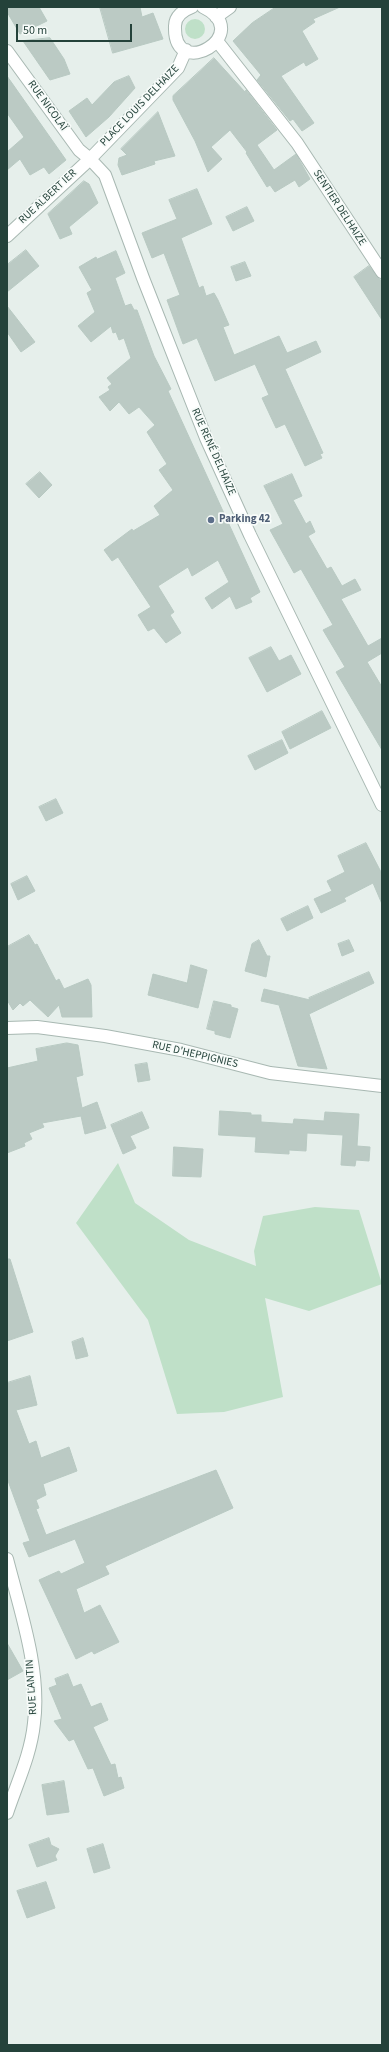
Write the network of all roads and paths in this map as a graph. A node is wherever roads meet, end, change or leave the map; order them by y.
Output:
1 (192, 7) edge
2 (203, 7) edge
3 (230, 7) edge
4 (177, 10) edge
5 (216, 17) junction
6 (217, 41) junction
7 (186, 50) junction
8 (7, 51) edge
9 (90, 158) junction
10 (7, 236) edge
11 (382, 272) edge
12 (382, 805) edge
13 (7, 1028) edge
14 (382, 1086) edge
15 (7, 1559) edge
16 (7, 1813) edge

1 - 4 street
2 - 5 street
3 - 5 street
4 - 7 street
5 - 6 street
6 - 7 street
6 - 11 street, SENTIER DELHAIZE
7 - 9 street, PLACE LOUIS DELHAIZE
8 - 9 street, RUE NICOLAÏ
9 - 10 street, RUE ALBERT IER
9 - 12 street, RUE RENÉ DELHAIZE
13 - 14 street, RUE D'HEPPIGNIES
15 - 16 street, RUE LANTIN

